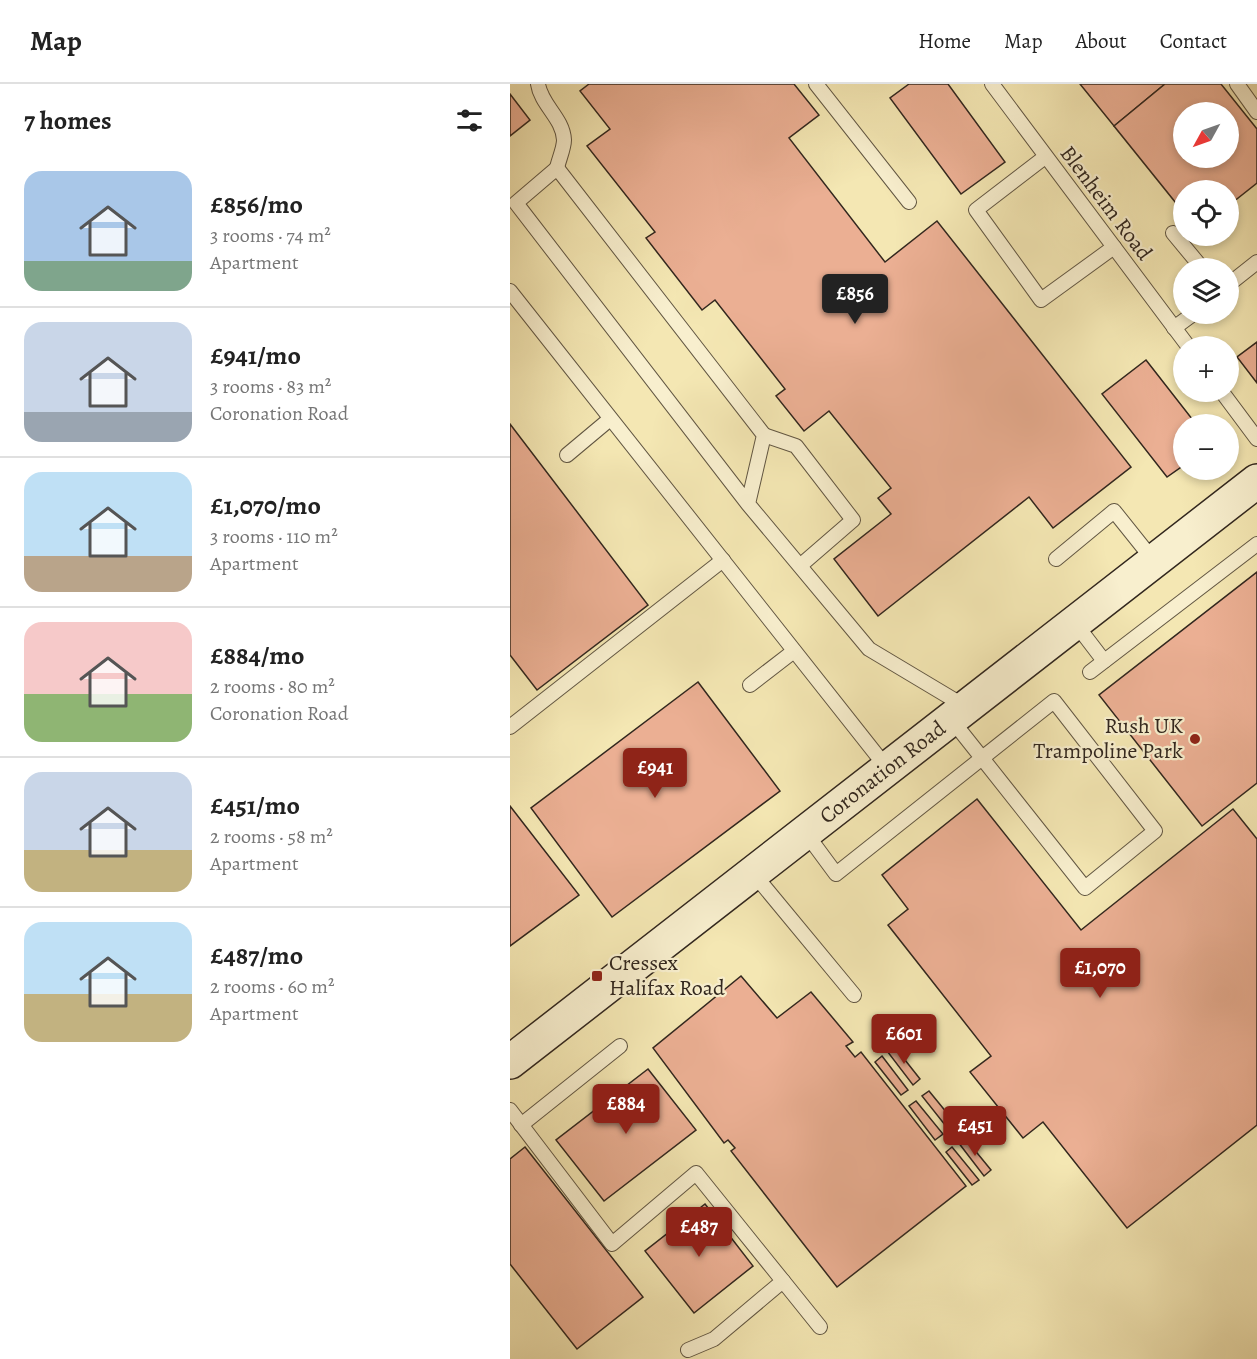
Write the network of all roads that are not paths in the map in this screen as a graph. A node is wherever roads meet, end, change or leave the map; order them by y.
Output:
1 (538, 84) edge
2 (816, 84) edge
3 (992, 84) edge
4 (1237, 84) edge
5 (1257, 112) edge
6 (1045, 157) junction
7 (556, 168) junction
8 (909, 202) dead end
9 (1184, 246) edge
10 (1114, 247) junction
11 (1194, 258) edge
12 (1257, 262) edge
13 (1239, 276) edge
14 (510, 291) edge
15 (1179, 324) edge
16 (1174, 328) junction
17 (1180, 336) edge
18 (1229, 402) edge
19 (610, 418) junction
20 (764, 435) junction
21 (1257, 439) edge
22 (567, 455) dead end
23 (1257, 482) edge
24 (748, 504) junction
25 (1257, 544) edge
26 (1056, 559) dead end
27 (723, 560) junction
28 (1154, 561) junction
29 (801, 565) junction
30 (1075, 624) junction
31 (794, 651) junction
32 (1104, 661) junction
33 (1090, 672) dead end
34 (750, 686) dead end
35 (958, 713) junction
36 (510, 727) edge
37 (982, 758) junction
38 (887, 768) junction
39 (805, 832) junction
40 (753, 873) junction
41 (854, 995) dead end
42 (620, 1046) dead end
43 (510, 1062) edge
44 (510, 1110) edge
45 (521, 1125) junction
46 (783, 1281) junction
47 (820, 1327) dead end
48 (688, 1350) dead end

1 - 7 lane
2 - 8 lane
3 - 6 lane, Blenheim Road
4 - 5 lane
6 - 10 lane, Blenheim Road
6 - 10 lane
7 - 20 lane
7 - 24 lane
9 - 11 lane
10 - 16 lane, Blenheim Road
12 - 13 lane
14 - 19 lane
15 - 16 lane
16 - 17 lane, Blenheim Road
18 - 21 lane
19 - 22 lane
19 - 27 lane
20 - 24 lane
20 - 29 lane
23 - 28 street, Coronation Road
24 - 29 lane
25 - 32 lane
26 - 28 lane
27 - 31 lane
27 - 36 lane
28 - 30 street, Coronation Road
29 - 35 lane
30 - 32 lane
30 - 35 street, Coronation Road
31 - 34 lane
31 - 38 lane
32 - 33 lane
35 - 37 lane
35 - 38 street, Coronation Road
37 - 37 lane
37 - 39 lane
38 - 39 street, Coronation Road
39 - 40 street, Coronation Road
40 - 41 lane
40 - 43 street, Coronation Road
42 - 45 lane
44 - 45 lane
45 - 46 lane
46 - 47 lane
46 - 48 lane

